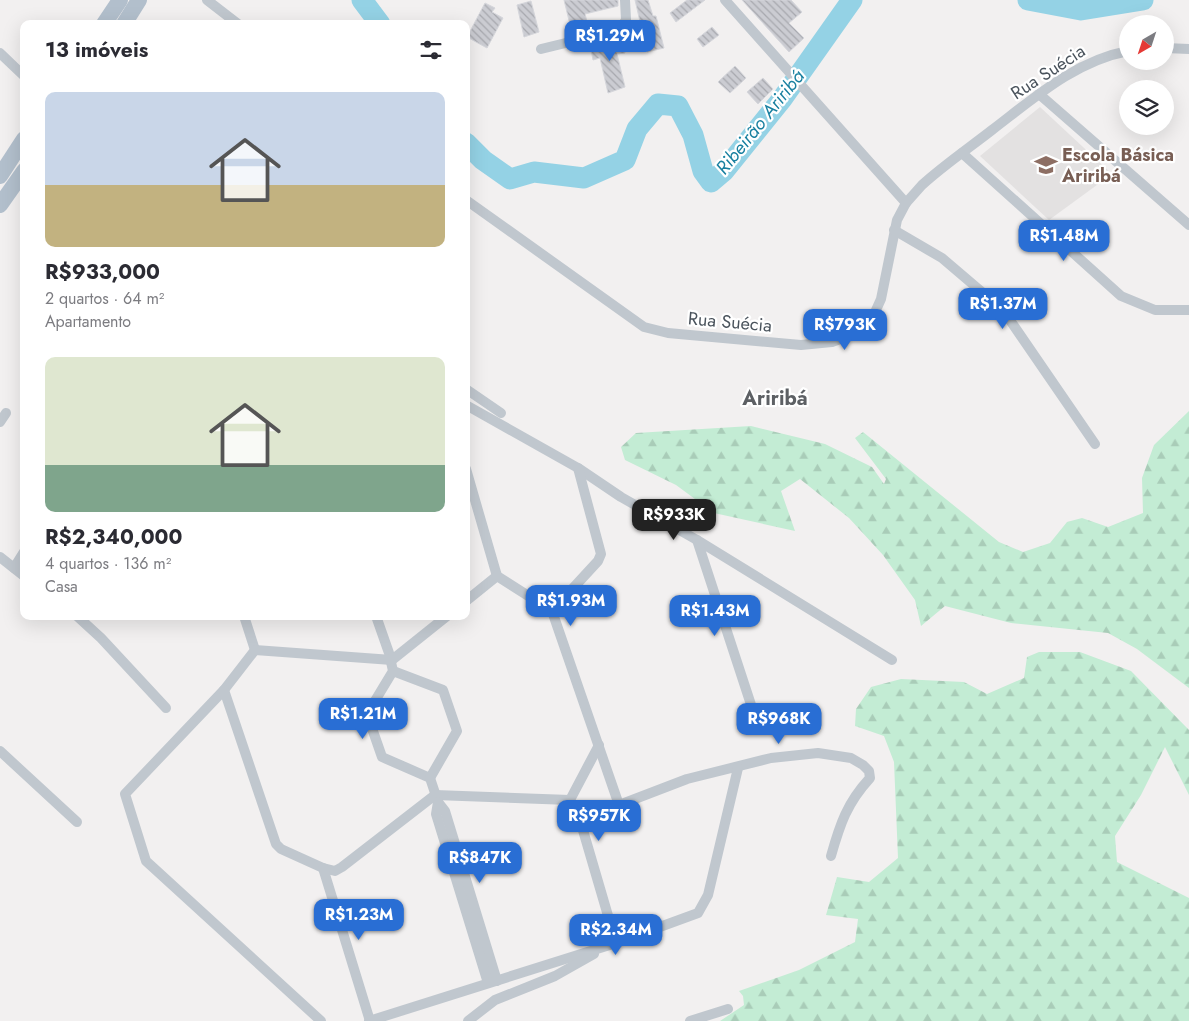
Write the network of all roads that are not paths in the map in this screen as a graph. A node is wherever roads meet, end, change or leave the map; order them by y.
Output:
1 (120, 0) edge
2 (138, 0) edge
3 (207, 0) edge
4 (624, 0) edge
5 (724, 0) edge
6 (107, 20) edge
7 (126, 20) edge
8 (233, 20) edge
9 (1174, 48) edge
10 (541, 49) dead end
11 (1189, 49) edge
12 (0, 53) edge
13 (1119, 53) edge
14 (20, 72) edge
15 (1039, 94) junction
16 (20, 146) edge
17 (962, 153) junction
18 (0, 176) edge
19 (20, 176) edge
20 (470, 203) edge
21 (906, 203) junction
22 (0, 205) edge
23 (1189, 225) edge
24 (894, 230) junction
25 (1189, 310) edge
26 (470, 392) edge
27 (470, 407) edge
28 (501, 413) dead end
29 (1095, 444) dead end
30 (578, 468) junction
31 (470, 483) edge
32 (696, 540) junction
33 (0, 557) edge
34 (20, 558) edge
35 (14, 568) junction
36 (20, 573) edge
37 (497, 576) junction
38 (470, 598) edge
39 (552, 611) junction
40 (81, 620) edge
41 (245, 620) edge
42 (378, 620) edge
43 (384, 620) edge
44 (441, 620) edge
45 (255, 650) junction
46 (391, 656) junction
47 (892, 660) dead end
48 (393, 671) junction
49 (224, 690) junction
50 (166, 708) dead end
51 (758, 726) dead end
52 (599, 744) junction
53 (0, 751) edge
54 (738, 768) junction
55 (430, 778) junction
56 (436, 798) junction
57 (570, 800) junction
58 (618, 805) junction
59 (580, 820) junction
60 (77, 822) dead end
61 (831, 856) dead end
62 (323, 868) junction
63 (612, 944) junction
64 (493, 982) junction
65 (728, 1009) dead end
66 (321, 1021) edge
67 (369, 1021) edge
68 (468, 1021) edge
69 (690, 1021) edge

1 - 6 main road
2 - 7 main road
3 - 8 street
4 - 10 street
5 - 21 street
9 - 11 street
12 - 14 street
13 - 15 street, Rua Suécia
15 - 17 street, Rua Suécia
15 - 23 street
16 - 18 main road
17 - 21 street, Rua Suécia
17 - 25 street
19 - 22 main road
20 - 24 street, Rua Suécia
21 - 24 street, Rua Suécia
24 - 29 street
26 - 28 street
27 - 30 street
30 - 32 street
30 - 39 street
31 - 37 street
32 - 47 street
32 - 51 street
33 - 35 street
34 - 35 street
35 - 36 street
37 - 38 street
37 - 39 street
39 - 52 street
40 - 50 street
41 - 45 street
42 - 46 street
43 - 46 street
44 - 46 street
45 - 46 street
45 - 49 street
46 - 48 street
48 - 55 street
48 - 55 street
49 - 62 street
49 - 66 street
52 - 57 street
52 - 58 street
53 - 60 street
54 - 58 street
54 - 61 street
54 - 63 street
55 - 56 street
56 - 57 street
56 - 62 street
56 - 64 street
57 - 59 street
58 - 59 street
59 - 63 street
62 - 67 street
63 - 64 street
63 - 68 street
64 - 67 street
65 - 69 street

